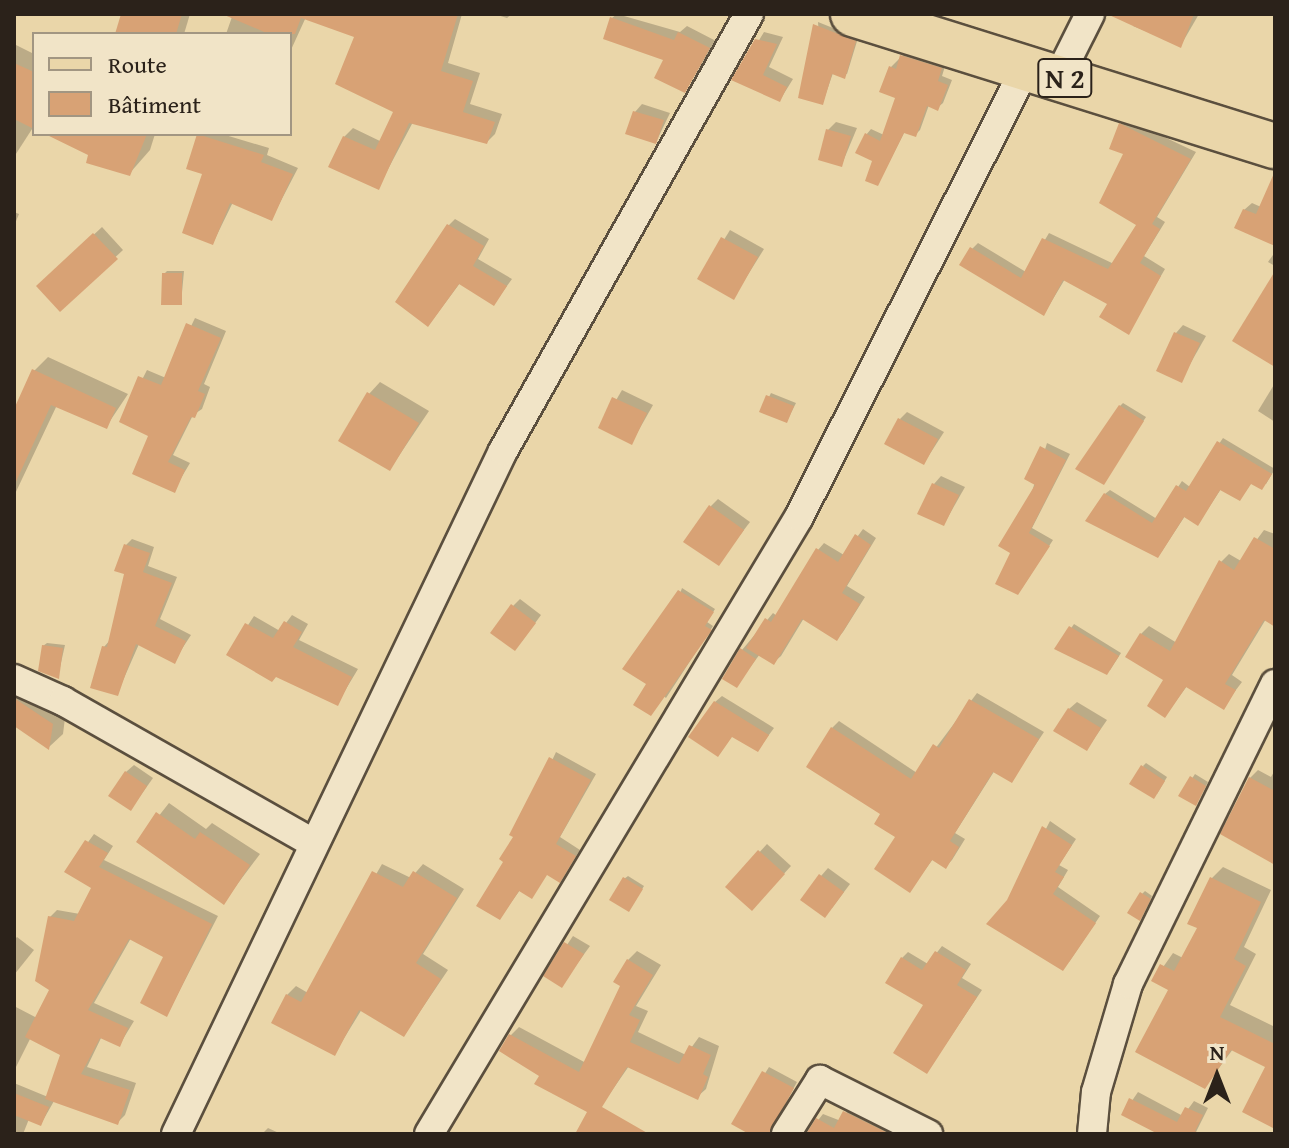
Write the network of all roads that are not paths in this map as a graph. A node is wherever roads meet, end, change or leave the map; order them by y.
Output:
1 (749, 14) edge
2 (853, 14) edge
3 (1090, 14) edge
4 (1043, 70) junction
5 (1275, 146) edge
6 (14, 679) edge
7 (1275, 684) edge
8 (313, 843) junction
9 (176, 1134) edge
10 (429, 1134) edge
11 (786, 1134) edge
12 (928, 1134) edge
13 (1092, 1134) edge

1 - 8 street
2 - 4 main road, N 2
3 - 4 street
4 - 5 main road, N 2
4 - 10 street
6 - 8 street
7 - 13 street
8 - 9 street
11 - 12 street

